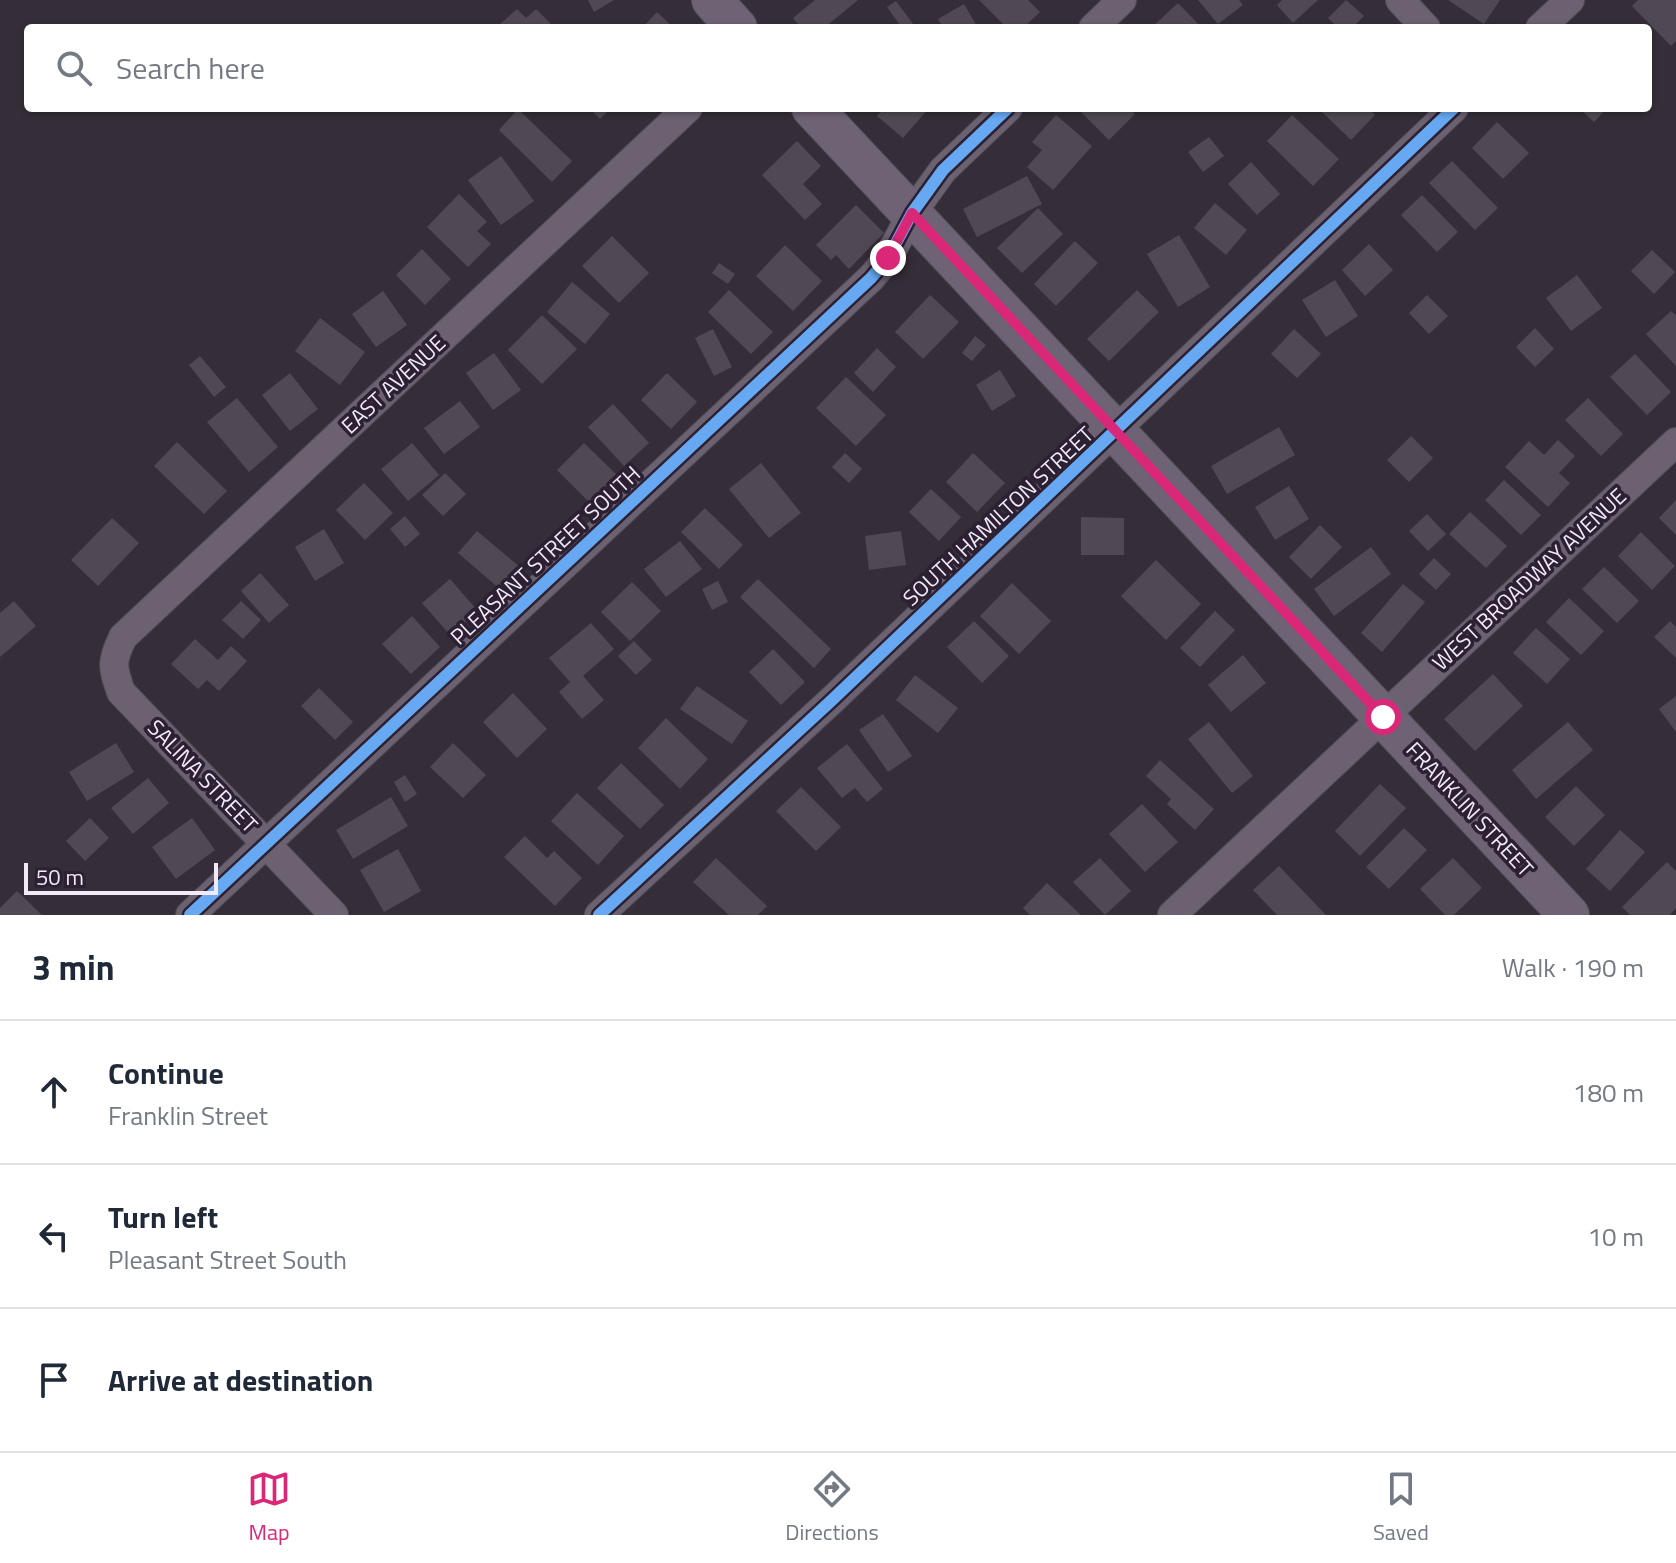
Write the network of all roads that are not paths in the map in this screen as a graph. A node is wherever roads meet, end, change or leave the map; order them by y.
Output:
1 (712, 0) edge
2 (1122, 0) edge
3 (1400, 0) edge
4 (1570, 0) edge
5 (733, 24) edge
6 (1097, 24) edge
7 (1422, 24) edge
8 (1544, 24) edge
9 (684, 112) edge
10 (816, 112) edge
11 (1004, 112) edge
12 (1450, 112) edge
13 (912, 213) junction
14 (1116, 431) junction
15 (1676, 442) edge
16 (113, 669) joint
17 (1383, 717) junction
18 (267, 842) junction
19 (190, 915) edge
20 (334, 915) edge
21 (599, 915) edge
22 (1172, 915) edge
23 (1569, 915) edge

1 - 5 street
2 - 6 street
3 - 7 street
4 - 8 street
9 - 16 street, EAST AVENUE
10 - 13 street, FRANKLIN STREET
11 - 13 street, PLEASANT STREET SOUTH
12 - 14 street, SOUTH HAMILTON STREET
13 - 14 street, FRANKLIN STREET
13 - 18 street, PLEASANT STREET SOUTH
14 - 17 street, FRANKLIN STREET
14 - 21 street, SOUTH HAMILTON STREET
15 - 17 street, WEST BROADWAY AVENUE
16 - 18 street, SALINA STREET
17 - 22 street, WEST BROADWAY AVENUE
17 - 23 street, FRANKLIN STREET
18 - 19 street, PLEASANT STREET SOUTH
18 - 20 street, SALINA STREET

